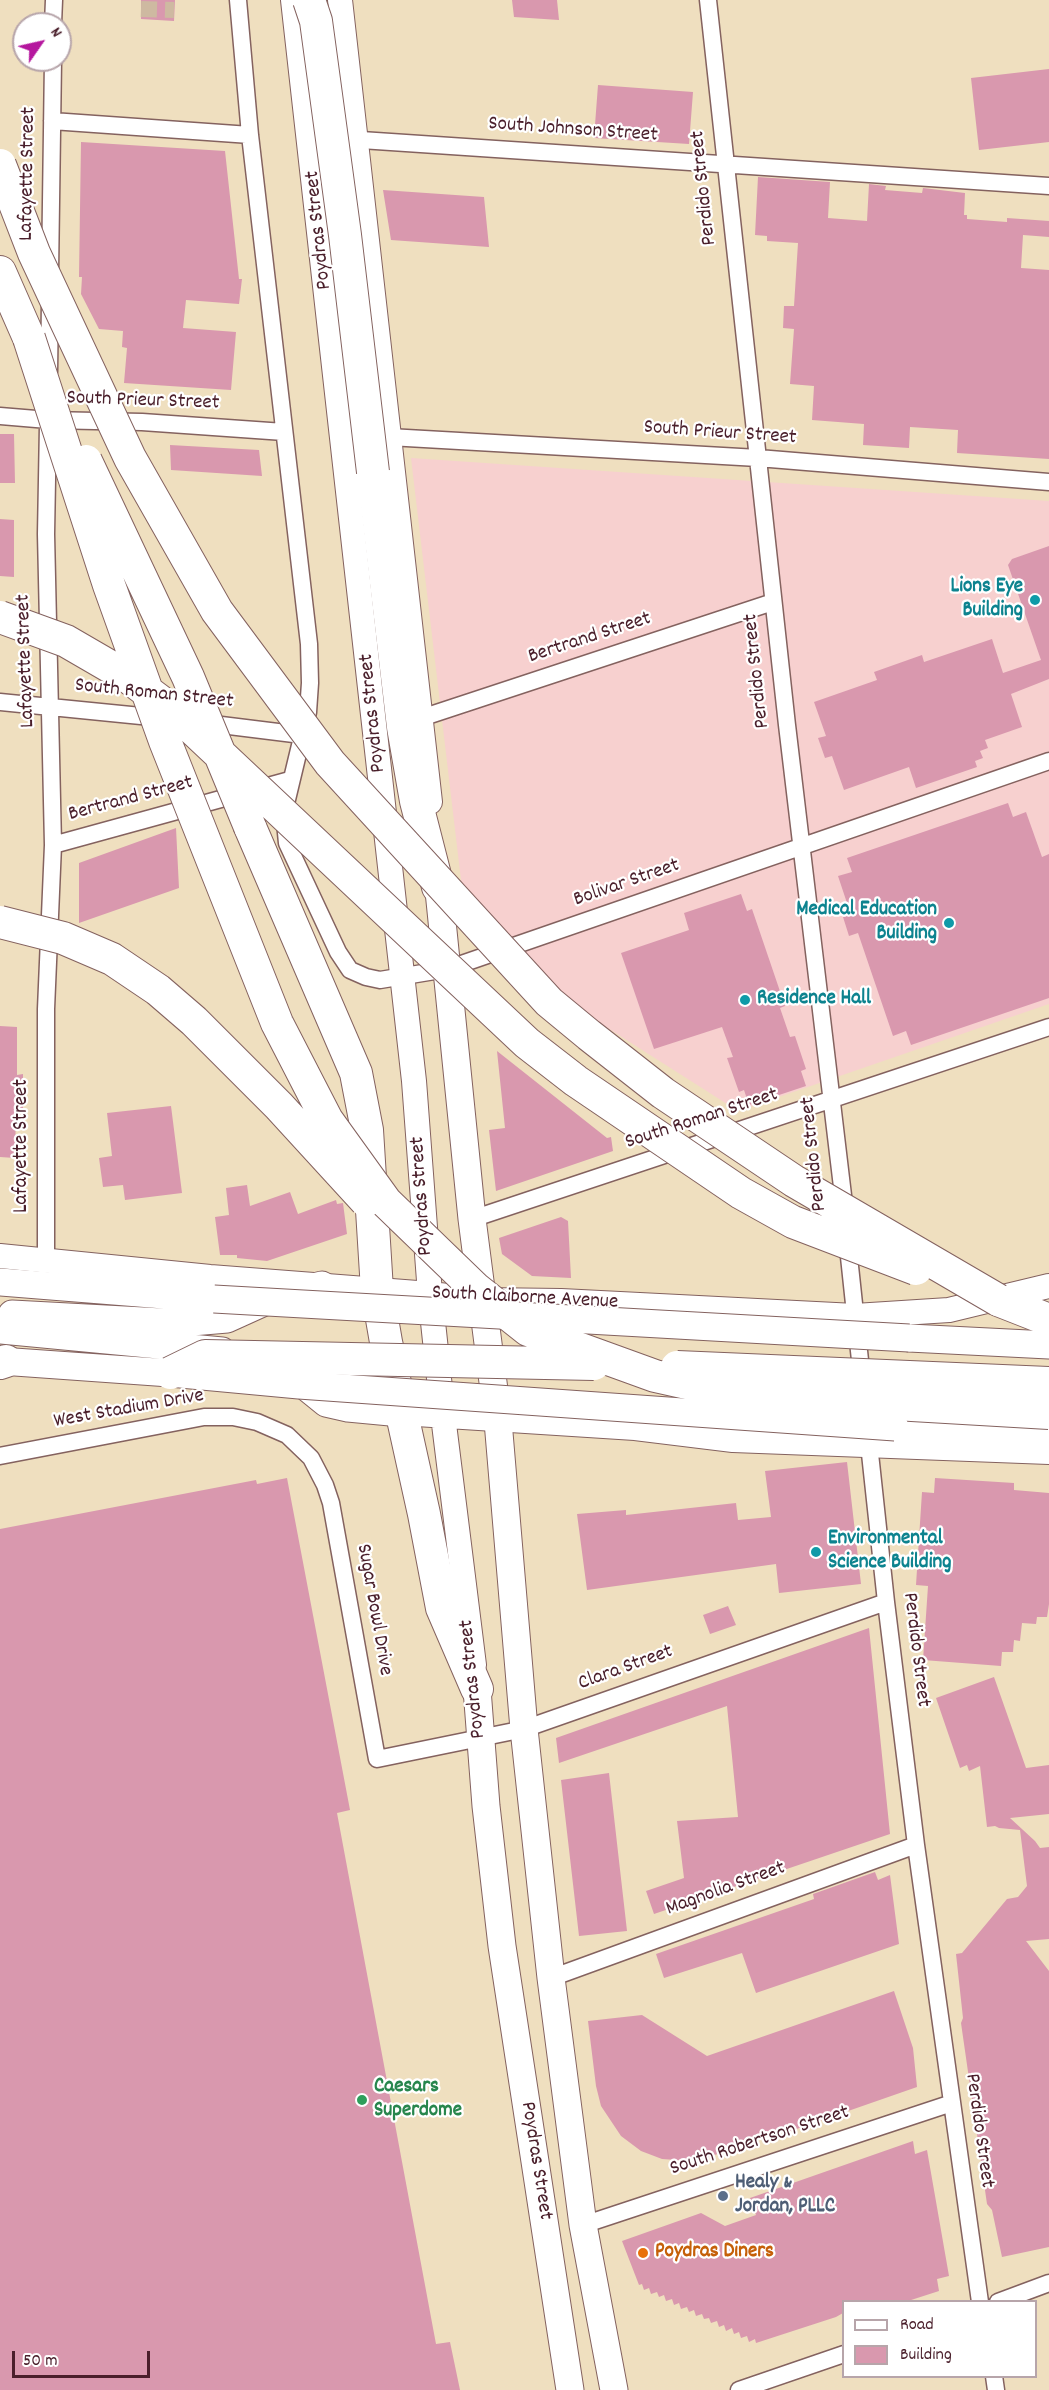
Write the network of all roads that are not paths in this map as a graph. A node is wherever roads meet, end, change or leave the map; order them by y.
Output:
1 (238, 0) edge
2 (292, 0) edge
3 (309, 0) edge
4 (340, 0) edge
5 (708, 0) edge
6 (53, 72) edge
7 (52, 121) junction
8 (250, 135) junction
9 (310, 138) junction
10 (356, 140) junction
11 (725, 163) junction
12 (0, 165) edge
13 (1049, 186) edge
14 (0, 272) edge
15 (28, 338) junction
16 (0, 416) edge
17 (48, 420) junction
18 (284, 432) junction
19 (389, 436) junction
20 (758, 459) junction
21 (1049, 482) edge
22 (773, 603) junction
23 (0, 617) edge
24 (0, 702) edge
25 (51, 707) junction
26 (421, 718) junction
27 (302, 735) junction
28 (1049, 761) edge
29 (290, 780) junction
30 (53, 845) junction
31 (801, 848) junction
32 (439, 891) junction
33 (0, 922) edge
34 (447, 969) junction
35 (403, 977) junction
36 (1049, 1027) edge
37 (832, 1101) junction
38 (472, 1219) junction
39 (0, 1256) edge
40 (46, 1260) junction
41 (0, 1282) edge
42 (322, 1285) junction
43 (1049, 1286) edge
44 (377, 1290) junction
45 (430, 1294) junction
46 (479, 1294) junction
47 (998, 1300) junction
48 (0, 1313) edge
49 (855, 1316) junction
50 (1049, 1320) edge
51 (110, 1329) junction
52 (0, 1330) edge
53 (1049, 1345) edge
54 (2, 1362) edge
55 (170, 1373) junction
56 (1049, 1383) edge
57 (401, 1413) junction
58 (1049, 1413) edge
59 (442, 1416) junction
60 (498, 1421) junction
61 (1049, 1439) edge
62 (869, 1444) junction
63 (1049, 1452) edge
64 (0, 1456) edge
65 (318, 1472) joint
66 (886, 1602) junction
67 (477, 1689) junction
68 (524, 1730) junction
69 (481, 1739) junction
70 (377, 1759) joint
71 (916, 1845) junction
72 (551, 1978) junction
73 (952, 2103) junction
74 (583, 2225) junction
75 (1049, 2283) edge
76 (980, 2300) edge
77 (1001, 2300) edge
78 (842, 2354) edge
79 (570, 2390) edge
80 (614, 2390) edge
81 (739, 2390) edge

1 - 8 street
2 - 9 main road, Poydras Street
3 - 32 highway, bridge
4 - 10 main road, Poydras Street
5 - 11 street, Perdido Street
6 - 7 street, Lafayette Street
7 - 8 street
7 - 17 street, Lafayette Street
8 - 18 street
9 - 10 street, South Johnson Street
9 - 35 main road, Poydras Street
10 - 11 street, South Johnson Street
10 - 19 main road, Poydras Street
11 - 13 street, South Johnson Street
11 - 20 street, Perdido Street
12 - 47 highway, bridge
14 - 15 highway
15 - 44 highway, bridge
15 - 46 highway, bridge
16 - 17 street, South Prieur Street
17 - 18 street, South Prieur Street
17 - 25 street, Lafayette Street
18 - 27 street
19 - 20 street, South Prieur Street
19 - 26 main road, Poydras Street
20 - 21 street, South Prieur Street
20 - 22 street, Perdido Street
22 - 26 street, Bertrand Street
22 - 31 street, Perdido Street
23 - 47 highway, bridge
24 - 25 street, South Roman Street
25 - 27 street, South Roman Street
25 - 30 street, Lafayette Street
26 - 32 main road, Poydras Street
27 - 29 street
28 - 31 street, Bolivar Street
29 - 30 street, Bertrand Street
29 - 35 street, Bolivar Street
30 - 40 street, Lafayette Street
31 - 34 street, Bolivar Street
31 - 37 street, Perdido Street
32 - 34 main road, Poydras Street
33 - 46 highway, bridge
34 - 35 street, Bolivar Street
34 - 38 main road, Poydras Street
35 - 45 main road, Poydras Street
36 - 37 street, South Roman Street
37 - 38 street, South Roman Street
37 - 49 street, Perdido Street
38 - 46 main road, Poydras Street
39 - 40 main road, South Claiborne Avenue
40 - 42 main road, South Claiborne Avenue
41 - 53 main road, South Claiborne Avenue, bridge
42 - 44 main road, South Claiborne Avenue
42 - 51 main road
43 - 49 main road, South Claiborne Avenue
44 - 45 main road, South Claiborne Avenue
44 - 57 highway
45 - 46 main road, South Claiborne Avenue
45 - 59 main road, Poydras Street
46 - 49 main road, South Claiborne Avenue
46 - 58 highway, bridge
46 - 60 main road, Poydras Street
47 - 50 highway
48 - 51 main road
49 - 62 street, Perdido Street
51 - 52 main road
51 - 57 main road
54 - 55 main road
55 - 56 highway, bridge
55 - 61 main road, bridge
57 - 59 main road
57 - 67 highway
59 - 60 main road
59 - 67 main road, Poydras Street
60 - 62 main road
60 - 68 main road, Poydras Street
62 - 63 main road
62 - 66 street, Perdido Street
64 - 65 street, West Stadium Drive
65 - 70 street, Sugar Bowl Drive
66 - 68 street, Clara Street
66 - 71 street, Perdido Street
67 - 69 main road, Poydras Street
68 - 69 street, Clara Street
68 - 72 main road, Poydras Street
69 - 70 street, Clara Street
69 - 79 main road, Poydras Street
71 - 72 street, Magnolia Street
71 - 73 street, Perdido Street
72 - 74 main road, Poydras Street
73 - 74 street, South Robertson Street
73 - 76 street, Perdido Street
74 - 80 main road, Poydras Street
75 - 77 street
78 - 81 street

